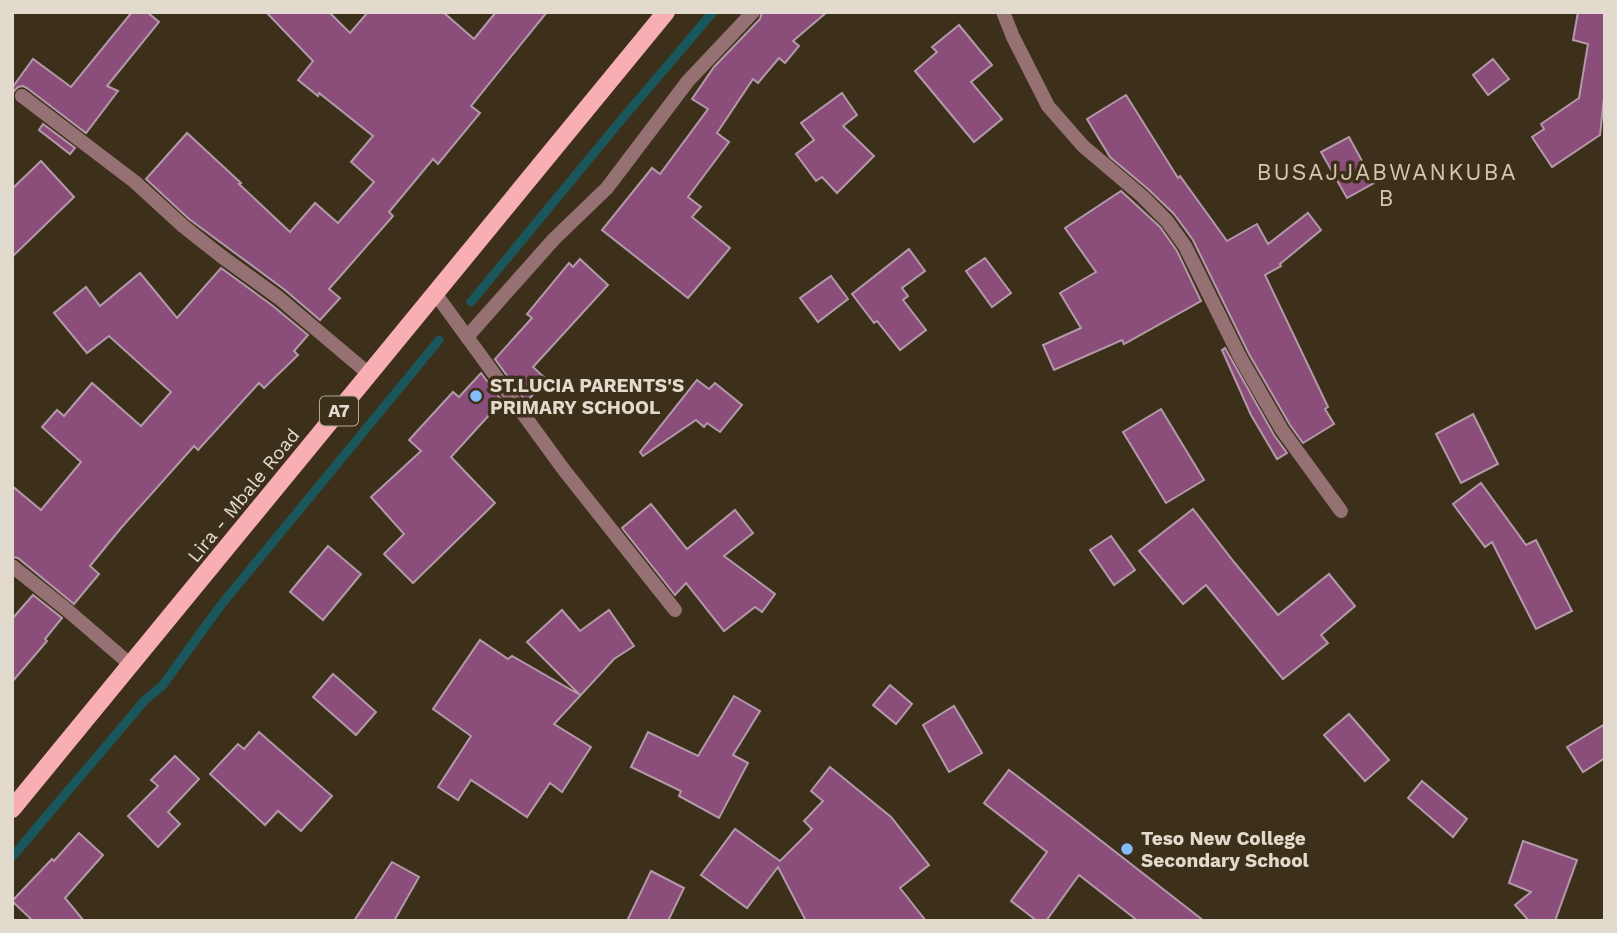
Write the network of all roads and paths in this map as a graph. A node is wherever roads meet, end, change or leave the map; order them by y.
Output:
1 (666, 12) edge
2 (752, 12) edge
3 (1003, 12) edge
4 (22, 96) dead end
5 (435, 293) junction
6 (467, 337) junction
7 (369, 374) junction
8 (1340, 511) dead end
9 (12, 566) edge
10 (675, 610) dead end
11 (131, 665) junction
12 (12, 809) edge

1 - 5 main road, Lira - Mbale Road / A7
2 - 6 street
3 - 8 street
4 - 7 street
5 - 6 street
5 - 7 main road, Lira - Mbale Road / A7
6 - 10 street
7 - 11 main road, Lira - Mbale Road / A7
9 - 11 street
11 - 12 main road, Lira - Mbale Road / A7

